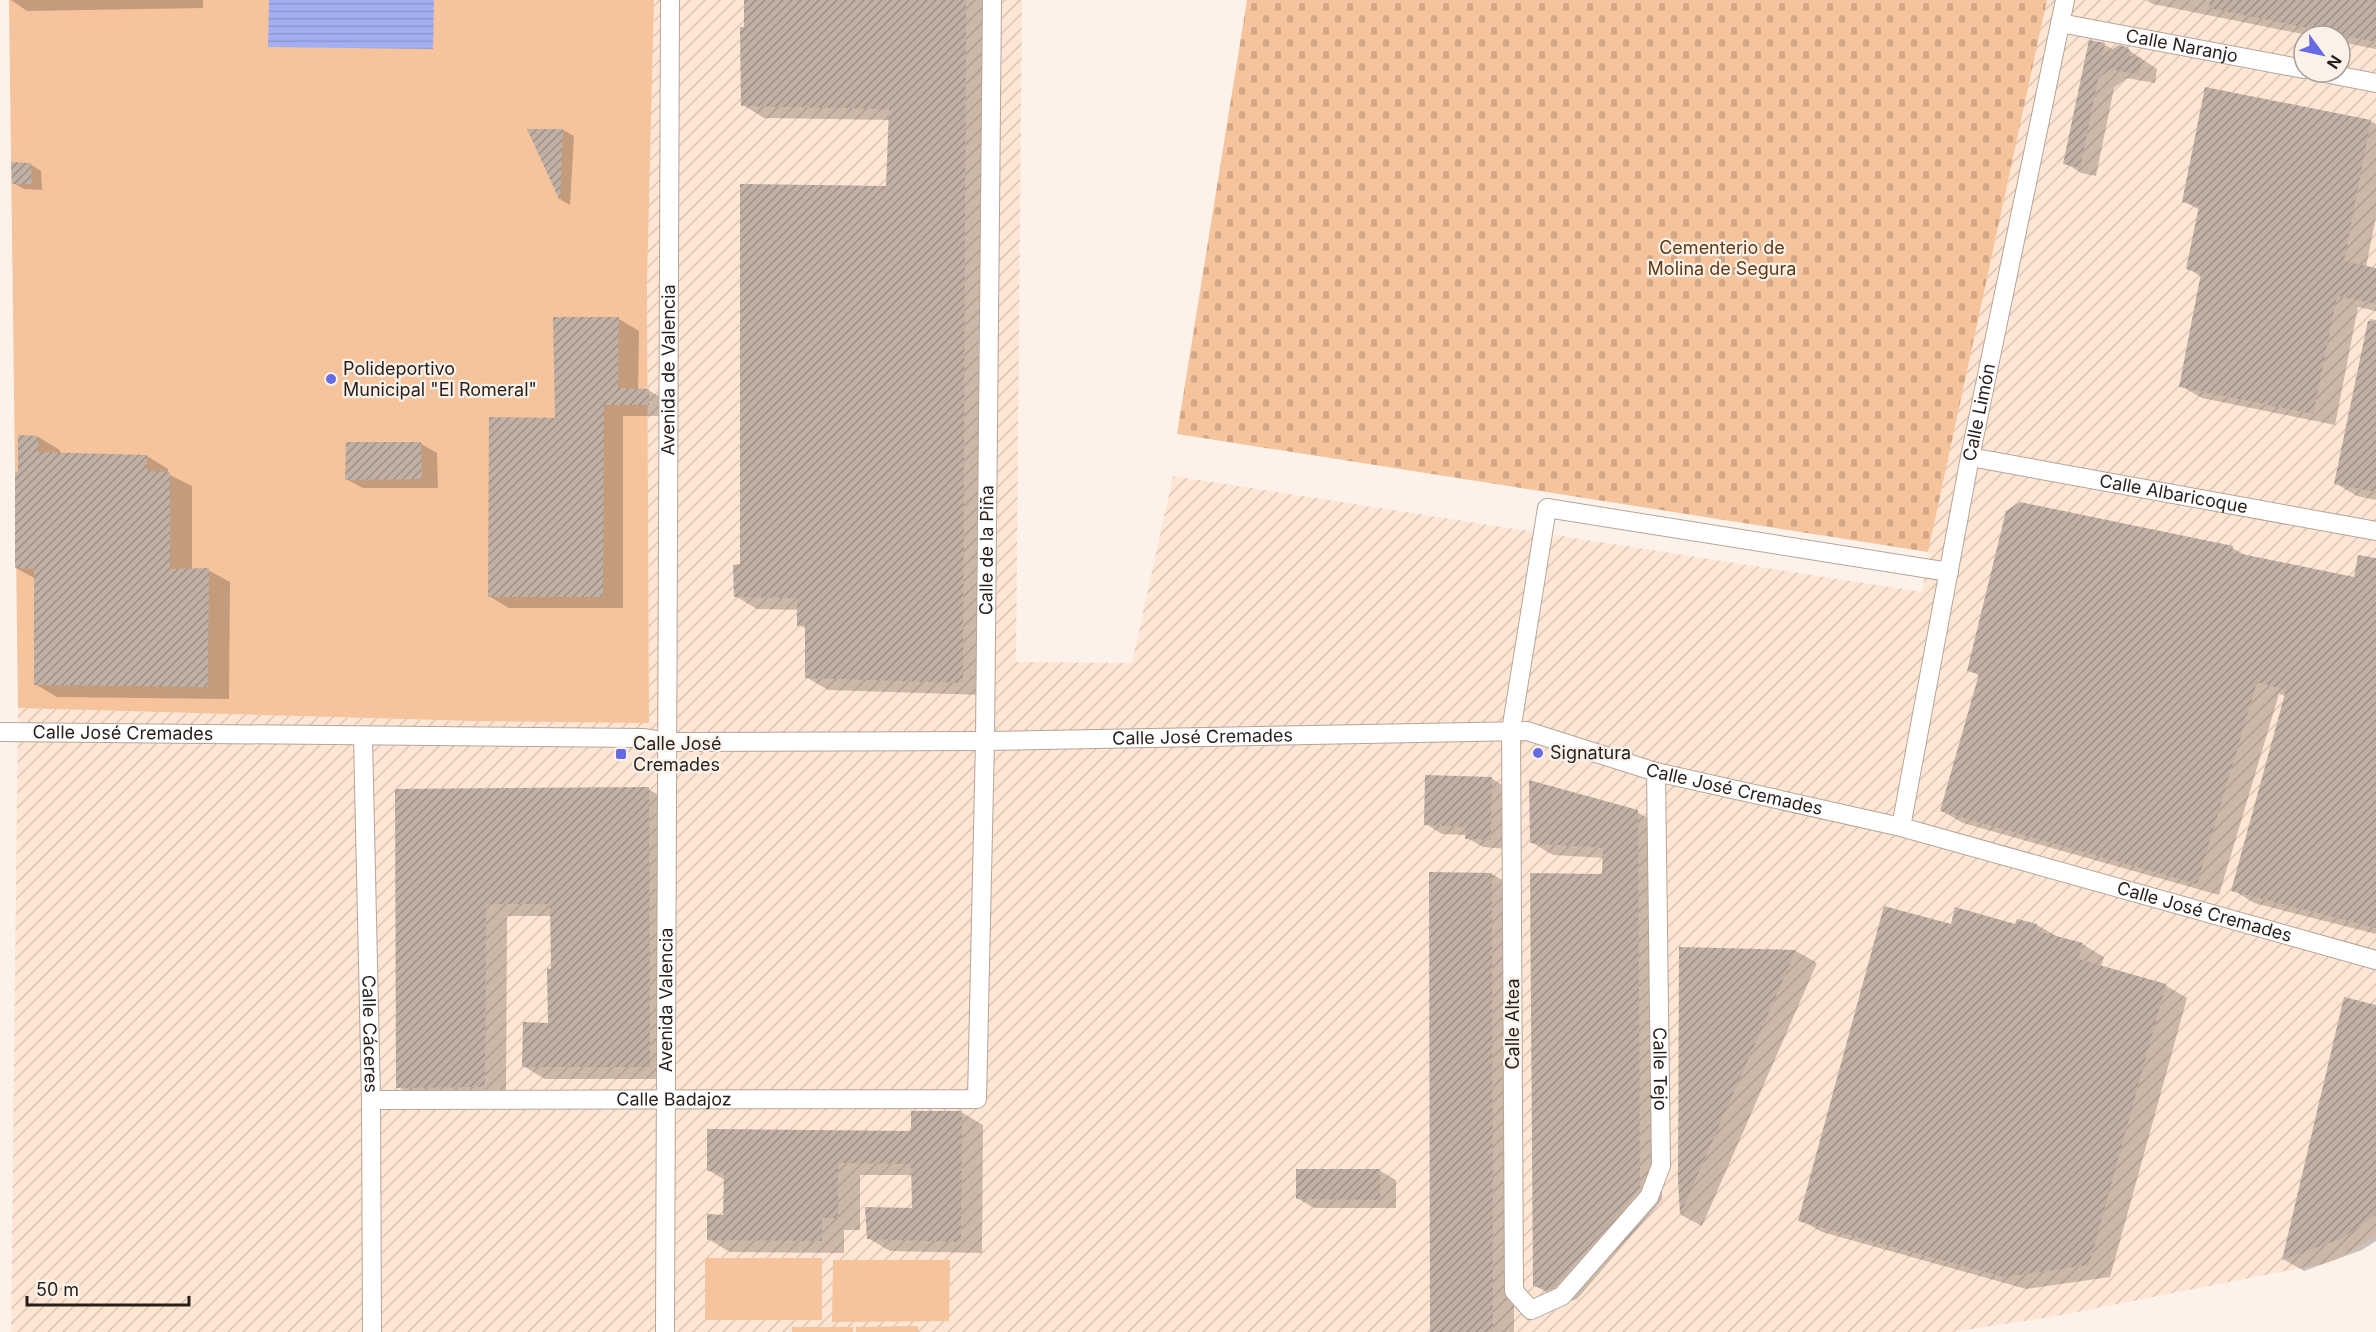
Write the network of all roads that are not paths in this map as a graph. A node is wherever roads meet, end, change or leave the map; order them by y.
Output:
1 (670, 0) edge
2 (992, 0) edge
3 (2065, 0) edge
4 (2060, 23) junction
5 (2292, 67) edge
6 (2352, 78) edge
7 (2376, 83) edge
8 (1970, 457) junction
9 (2376, 531) edge
10 (1949, 572) junction
11 (1511, 731) junction
12 (0, 732) edge
13 (363, 737) junction
14 (985, 741) junction
15 (669, 742) junction
16 (1656, 772) junction
17 (1901, 827) junction
18 (2376, 960) edge
19 (667, 1099) junction
20 (978, 1099) joint
21 (371, 1100) junction
22 (1531, 1310) joint
23 (372, 1332) edge
24 (665, 1332) edge

1 - 15 street, Avenida de Valencia
2 - 14 street, Calle de la Piña
3 - 4 street, Calle Limón
4 - 5 street, Calle Naranjo
4 - 8 street, Calle Limón
6 - 7 street
8 - 9 street, Calle Albaricoque
8 - 10 street, Calle Limón
10 - 11 street, Calle Altea
10 - 17 street, Calle Limón
11 - 14 street, Calle José Cremades
11 - 16 street, Calle José Cremades
11 - 22 street, Calle Altea
12 - 13 street, Calle José Cremades
13 - 15 street, Calle José Cremades
13 - 21 street, Calle Cáceres
14 - 15 street, Calle José Cremades
14 - 20 street, Calle de la Piña
15 - 19 street, Avenida Valencia
16 - 17 street, Calle José Cremades
16 - 22 street, Calle Tejo
17 - 18 street, Calle José Cremades
19 - 20 street, Calle Badajoz
19 - 21 street, Calle Badajoz
19 - 24 street, Avenida Valencia
21 - 23 street, Calle Cáceres

